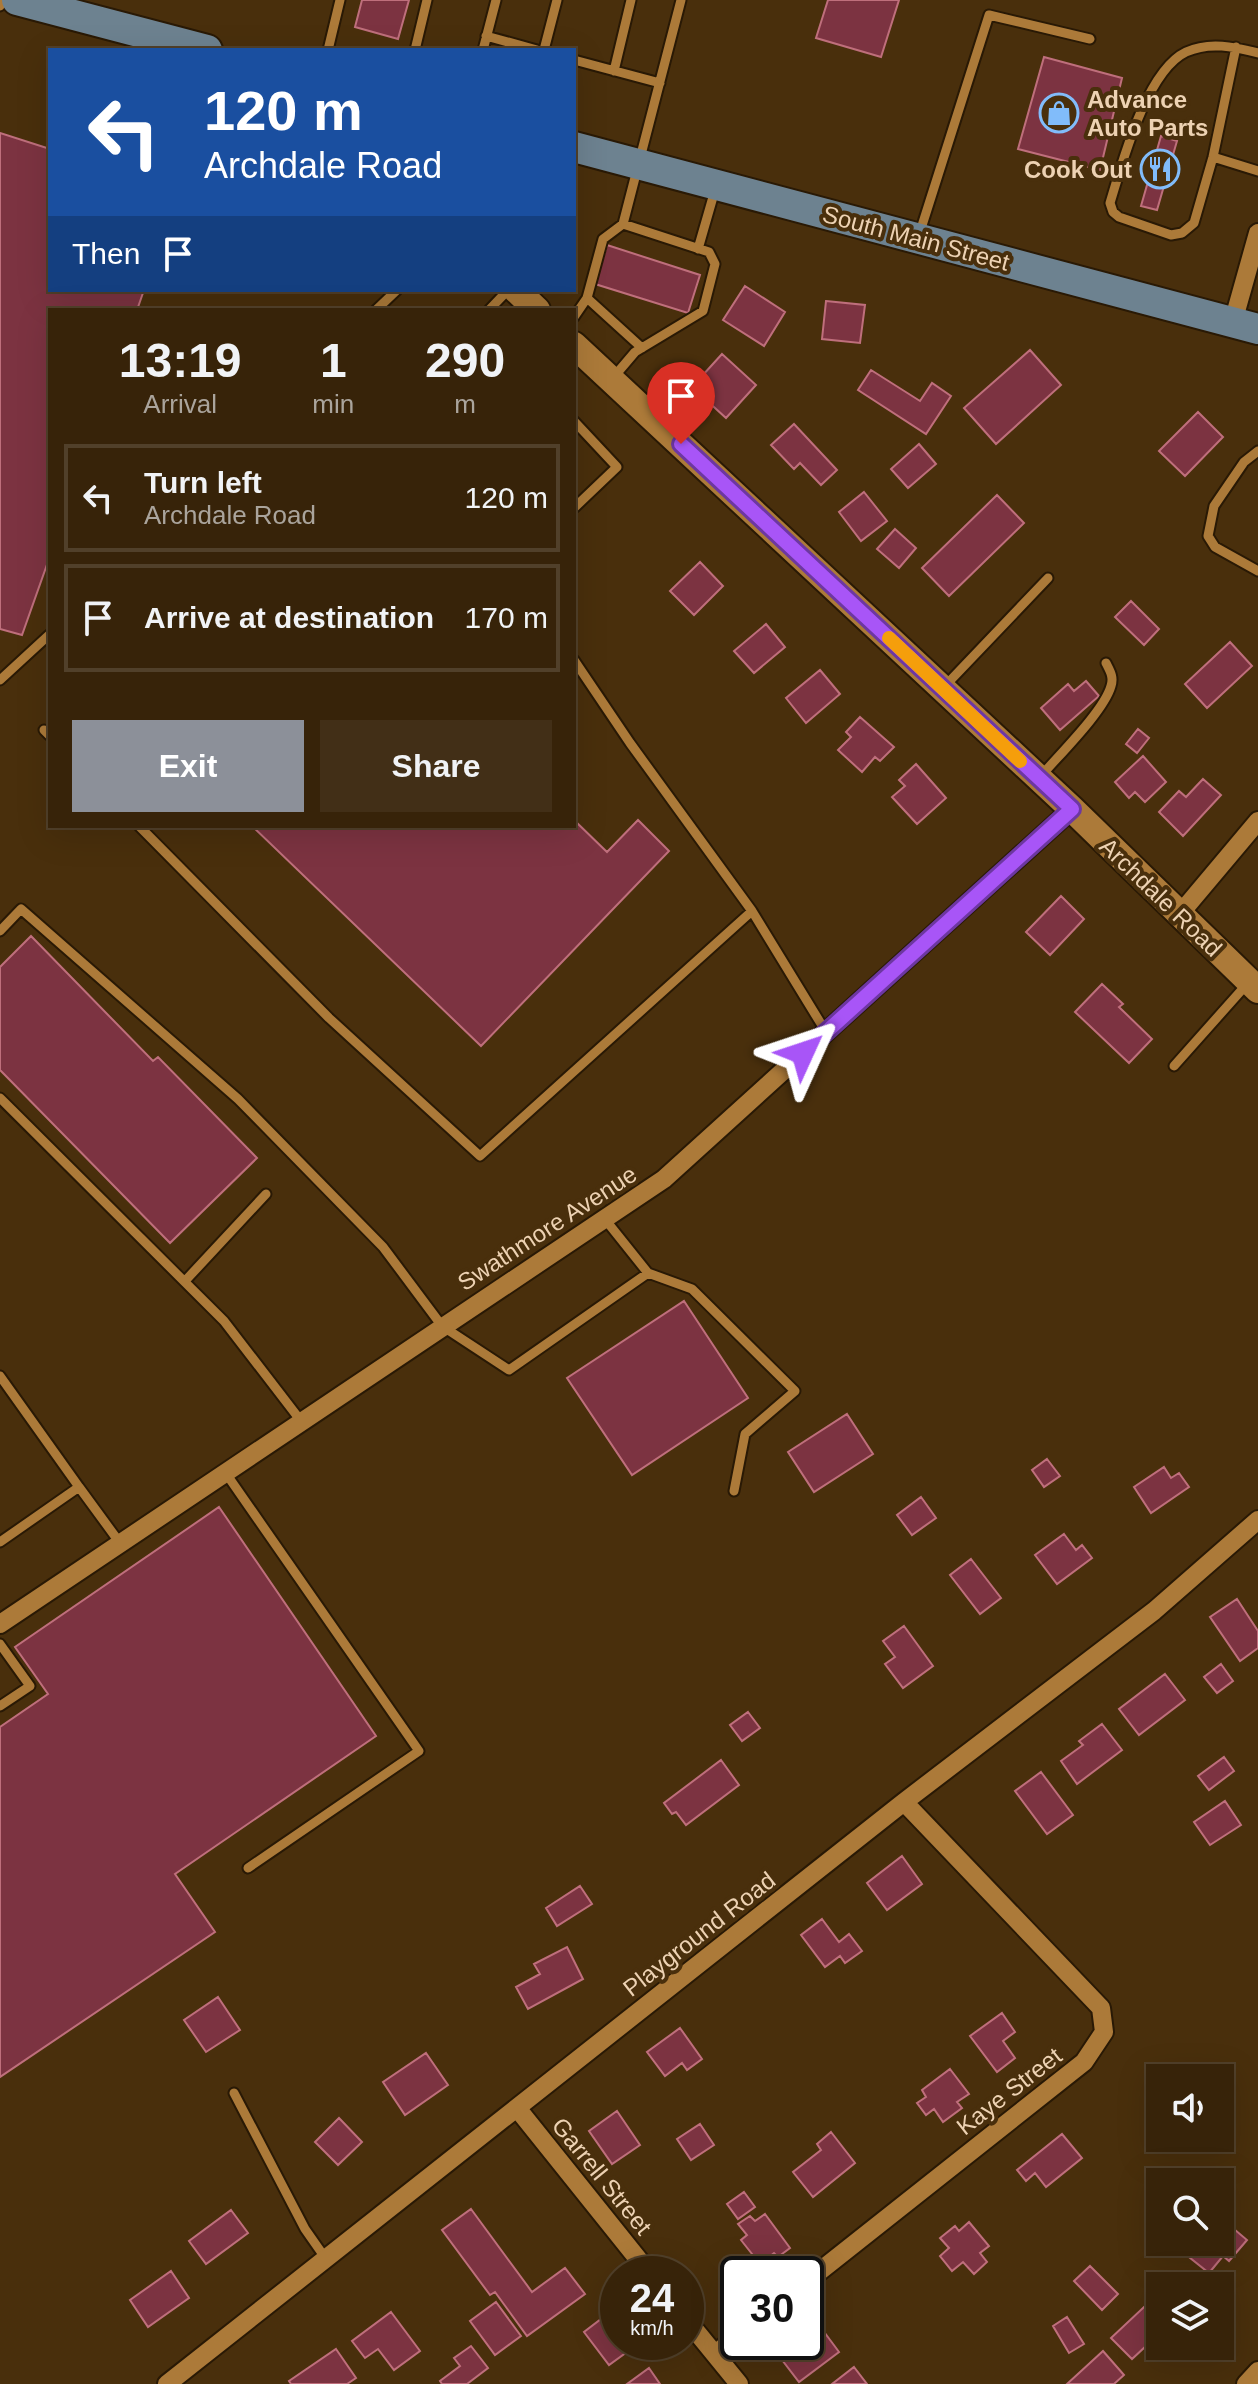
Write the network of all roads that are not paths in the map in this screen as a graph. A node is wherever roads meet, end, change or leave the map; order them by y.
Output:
1 (17, 0) edge
2 (340, 0) edge
3 (427, 0) edge
4 (496, 0) edge
5 (557, 0) edge
6 (631, 0) edge
7 (681, 0) edge
8 (486, 36) junction
9 (1090, 39) dead end
10 (1236, 47) junction
11 (199, 48) edge
12 (328, 48) edge
13 (415, 48) edge
14 (483, 48) edge
15 (530, 48) edge
16 (545, 48) edge
17 (1258, 53) edge
18 (576, 61) edge
19 (614, 71) junction
20 (660, 83) junction
21 (576, 148) edge
22 (1213, 157) junction
23 (640, 165) junction
24 (1258, 171) edge
25 (717, 185) junction
26 (623, 224) junction
27 (1258, 233) edge
28 (918, 238) junction
29 (698, 249) junction
30 (395, 292) edge
31 (506, 292) edge
32 (518, 292) edge
33 (587, 298) junction
34 (378, 308) edge
35 (491, 308) edge
36 (535, 308) edge
37 (576, 314) edge
38 (1246, 325) edge
39 (576, 347) edge
40 (642, 348) junction
41 (611, 379) junction
42 (576, 423) edge
43 (1258, 451) edge
44 (576, 506) edge
45 (1258, 571) edge
46 (1048, 578) dead end
47 (48, 636) edge
48 (576, 663) edge
49 (1106, 663) dead end
50 (0, 680) edge
51 (943, 689) junction
52 (1039, 778) junction
53 (1072, 809) junction
54 (1258, 821) edge
55 (141, 828) edge
56 (752, 911) junction
57 (1179, 915) junction
58 (0, 931) edge
59 (1254, 986) edge
60 (826, 1032) junction
61 (1174, 1066) dead end
62 (0, 1098) edge
63 (266, 1194) dead end
64 (604, 1218) junction
65 (648, 1273) junction
66 (185, 1281) junction
67 (442, 1326) junction
68 (0, 1376) edge
69 (301, 1421) junction
70 (225, 1472) junction
71 (79, 1487) junction
72 (734, 1491) dead end
73 (1258, 1520) edge
74 (0, 1542) edge
75 (120, 1543) junction
76 (0, 1624) edge
77 (0, 1644) edge
78 (0, 1706) edge
79 (904, 1802) junction
80 (248, 1868) dead end
81 (234, 2093) dead end
82 (517, 2108) junction
83 (636, 2256) edge
84 (326, 2259) junction
85 (824, 2268) edge
86 (704, 2341) edge
87 (720, 2350) edge
88 (715, 2354) junction
89 (1258, 2371) edge
90 (167, 2384) edge
91 (739, 2384) edge
92 (1246, 2384) edge

1 - 11 main road
2 - 12 lane
3 - 13 lane
4 - 8 lane
5 - 16 lane
6 - 19 lane
7 - 20 lane
8 - 14 lane
8 - 15 lane
9 - 28 lane
10 - 17 lane
10 - 22 lane
10 - 22 lane
18 - 19 lane
19 - 20 lane
20 - 23 lane
21 - 23 main road, South Main Street
22 - 24 lane
23 - 25 main road, South Main Street
23 - 26 lane
25 - 28 main road, South Main Street
25 - 29 lane
26 - 29 lane
26 - 33 lane
27 - 38 street
28 - 38 main road, South Main Street
29 - 40 lane
30 - 34 lane
31 - 35 lane
32 - 36 main road
33 - 37 lane
33 - 40 lane
39 - 41 main road, Archdale Road
40 - 41 lane
41 - 51 main road, Archdale Road
42 - 44 lane
43 - 45 lane
46 - 51 lane
47 - 50 lane
48 - 56 lane
49 - 52 lane
51 - 52 main road, Archdale Road
52 - 53 main road, Archdale Road
53 - 57 main road, Archdale Road
53 - 60 street, Swathmore Avenue
54 - 57 street
55 - 56 lane
56 - 60 lane
57 - 59 main road, Archdale Road
58 - 67 lane
59 - 61 lane
60 - 64 street, Swathmore Avenue
62 - 66 lane
63 - 66 lane
64 - 65 lane
64 - 67 street, Swathmore Avenue
65 - 67 lane
65 - 72 lane
66 - 69 lane
67 - 69 street, Swathmore Avenue
68 - 71 lane
69 - 70 street, Swathmore Avenue
70 - 75 street, Swathmore Avenue
70 - 80 lane
71 - 74 lane
71 - 75 lane
73 - 79 street, Playground Road
75 - 76 street, Swathmore Avenue
77 - 78 lane
79 - 82 street, Playground Road
79 - 85 street, Kaye Street
81 - 84 lane
82 - 83 street, Garrell Street
82 - 84 street, Playground Road
84 - 90 street, Playground Road
86 - 88 street
87 - 88 street
88 - 91 street
89 - 92 street

